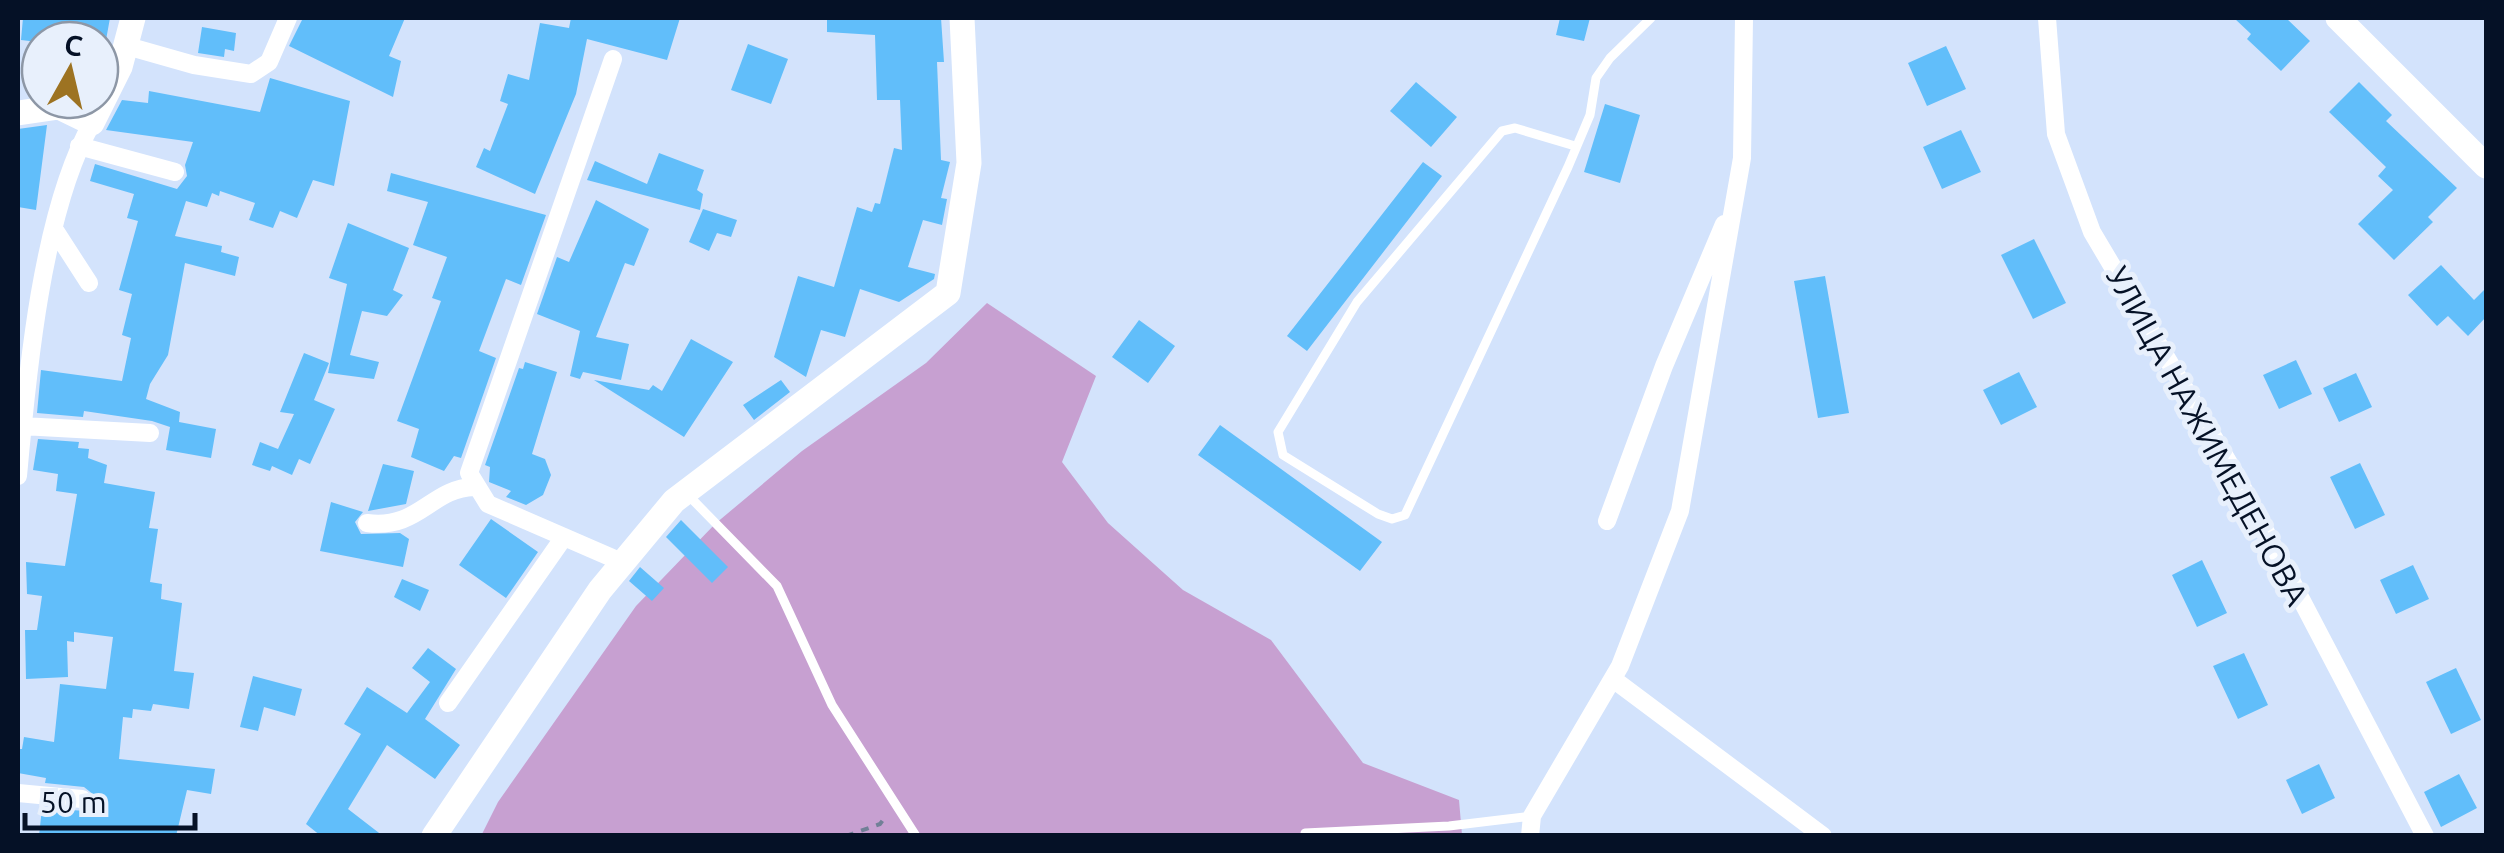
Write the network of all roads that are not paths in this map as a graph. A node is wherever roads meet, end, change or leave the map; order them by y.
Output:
1 (133, 18) edge
2 (288, 18) edge
3 (962, 18) edge
4 (1651, 18) edge
5 (1744, 18) edge
6 (2046, 18) edge
7 (2338, 18) edge
8 (127, 46) junction
9 (613, 59) dead end
10 (18, 113) edge
11 (92, 123) junction
12 (79, 146) junction
13 (1575, 146) junction
14 (2486, 166) edge
15 (174, 172) dead end
16 (1736, 196) junction
17 (56, 232) junction
18 (89, 282) dead end
19 (22, 426) junction
20 (150, 433) dead end
21 (18, 476) edge
22 (474, 487) junction
23 (686, 493) junction
24 (1607, 521) dead end
25 (367, 523) dead end
26 (564, 537) junction
27 (624, 563) junction
28 (1612, 679) junction
29 (448, 704) dead end
30 (18, 793) edge
31 (82, 799) dead end
32 (1532, 816) junction
33 (1305, 833) dead end
34 (434, 836) edge
35 (916, 836) edge
36 (1530, 836) edge
37 (1824, 836) edge
38 (2425, 836) edge

1 - 8 street
2 - 8 street
3 - 23 street
4 - 13 lane
5 - 16 street
6 - 38 street, УЛИЦА НАЖИМЕДЕНОВА
7 - 14 street
8 - 11 street
9 - 22 street
10 - 11 street
11 - 12 street
12 - 15 street
12 - 17 street
13 - 13 lane
16 - 24 street
16 - 28 street
17 - 18 street
17 - 19 street
19 - 20 street
19 - 21 street
22 - 25 street
22 - 26 street
23 - 27 street
23 - 35 lane
26 - 27 street
26 - 29 street
27 - 34 street
28 - 32 street
28 - 37 street
30 - 31 street
32 - 33 lane
32 - 36 street

